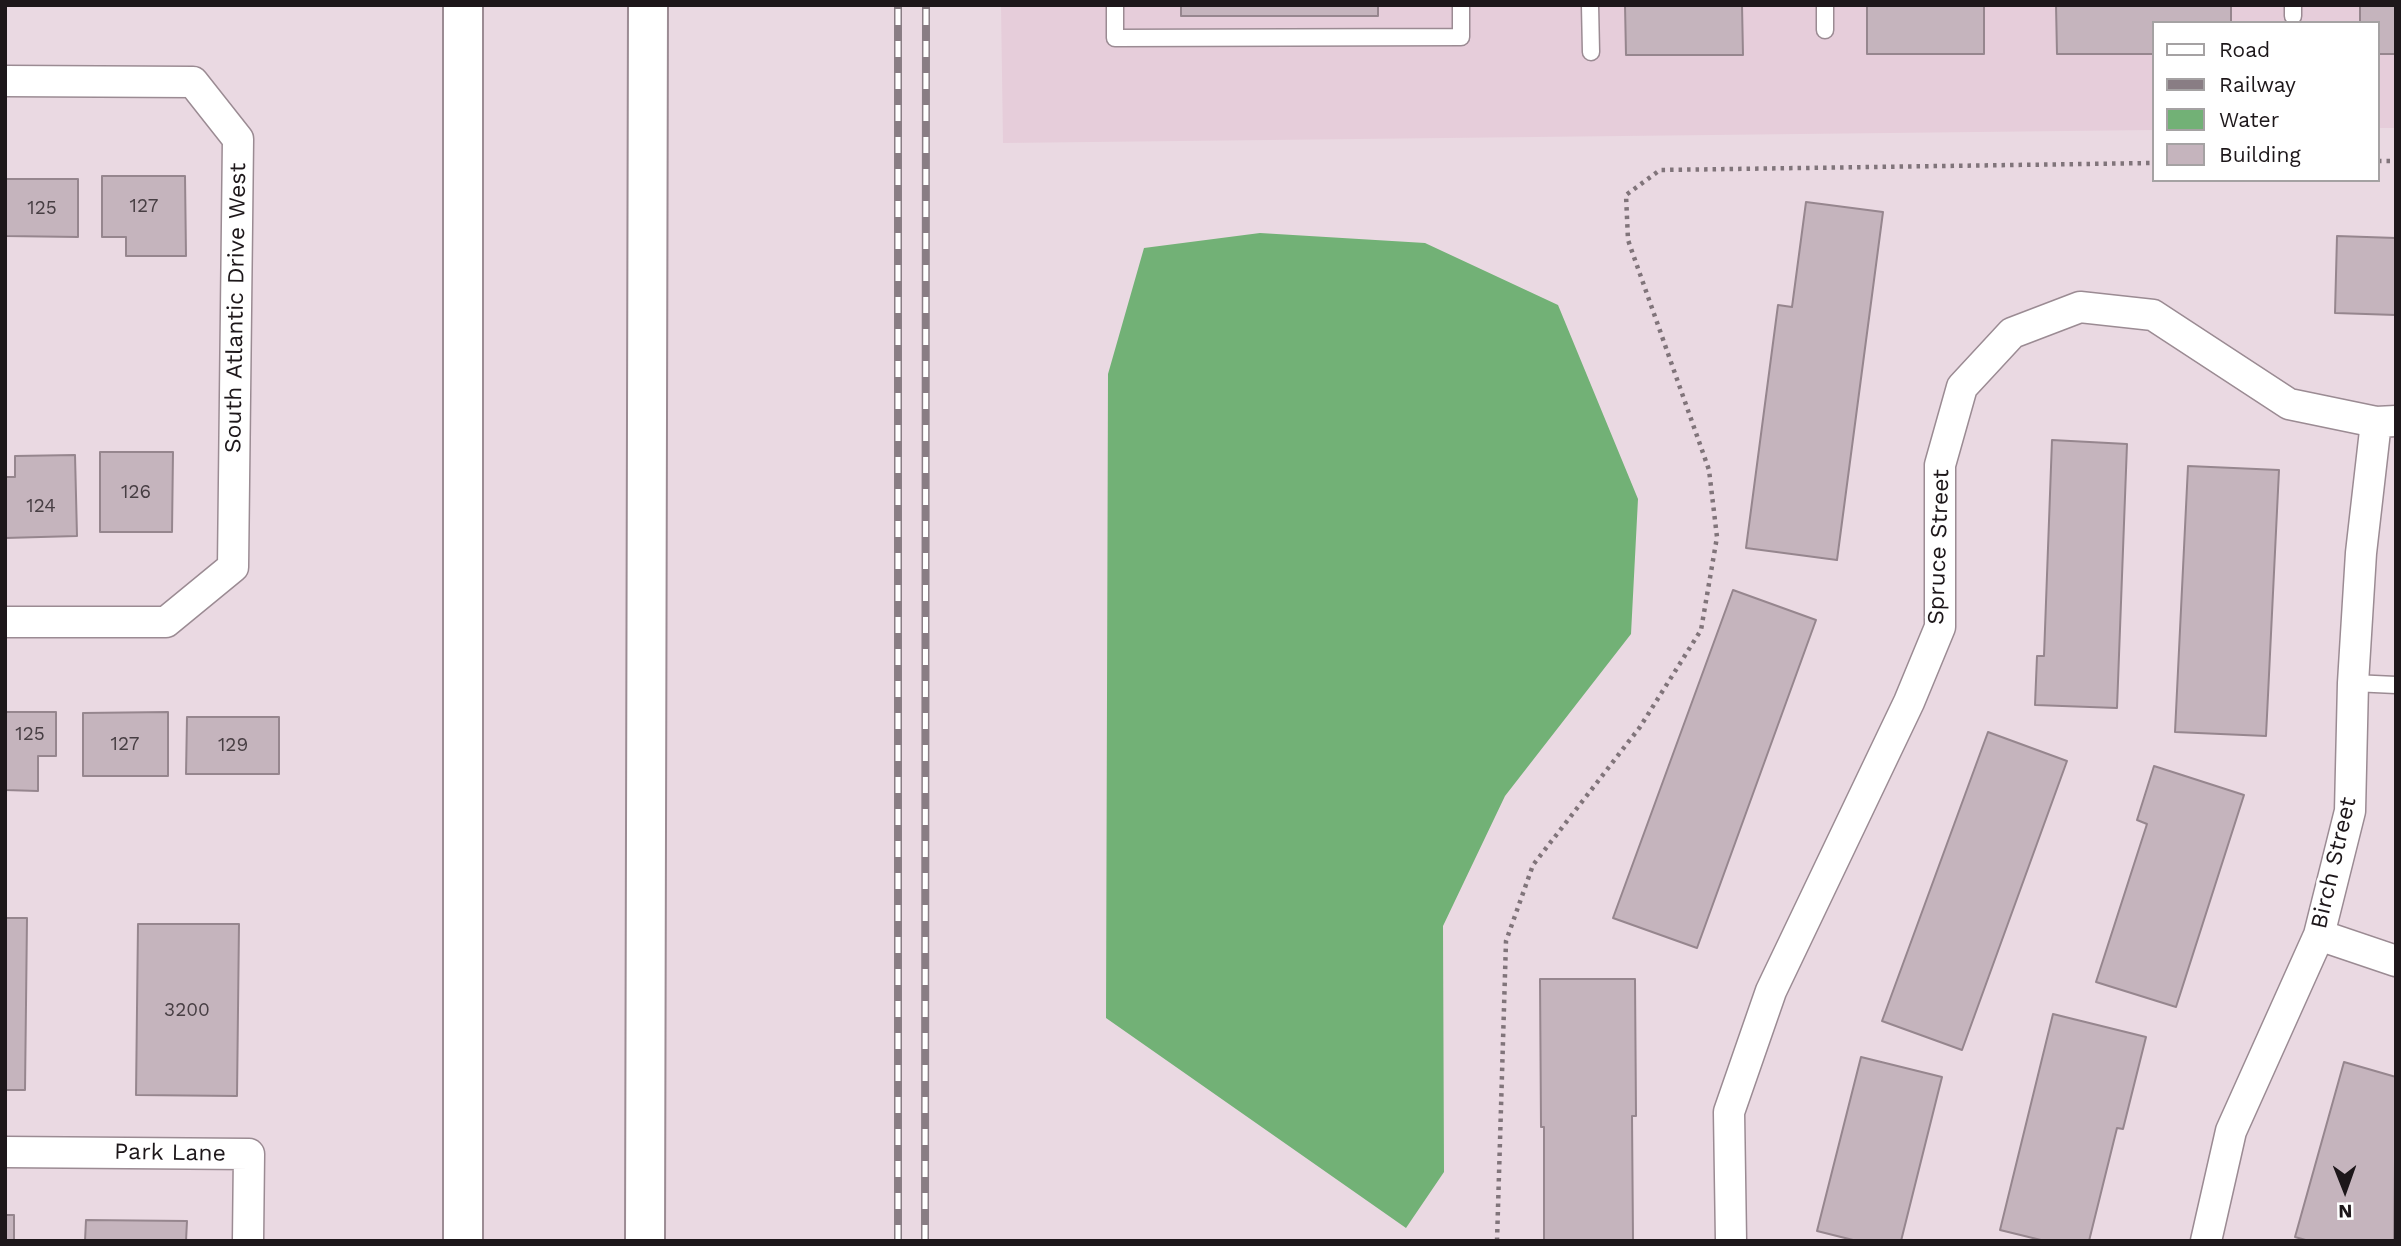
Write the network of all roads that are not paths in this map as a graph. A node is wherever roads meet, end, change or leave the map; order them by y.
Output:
1 (463, 5) edge
2 (648, 5) edge
3 (1115, 5) edge
4 (1461, 5) edge
5 (1590, 5) edge
6 (1825, 5) edge
7 (1825, 30) dead end
8 (1591, 52) dead end
9 (5, 81) edge
10 (2386, 422) edge
11 (5, 622) edge
12 (2353, 683) junction
13 (2396, 685) edge
14 (2319, 935) junction
15 (2396, 961) edge
16 (5, 1152) edge
17 (248, 1241) edge
18 (463, 1241) edge
19 (645, 1241) edge
20 (1731, 1241) edge
21 (2207, 1241) edge

1 - 18 highway
2 - 19 highway
3 - 4 lane
5 - 8 lane
6 - 7 lane
9 - 11 street, South Atlantic Drive West
10 - 12 street, Birch Street
10 - 20 street, Spruce Street
12 - 13 lane
12 - 14 street, Birch Street
14 - 15 street
14 - 21 street, Birch Street
16 - 17 street, Park Lane

